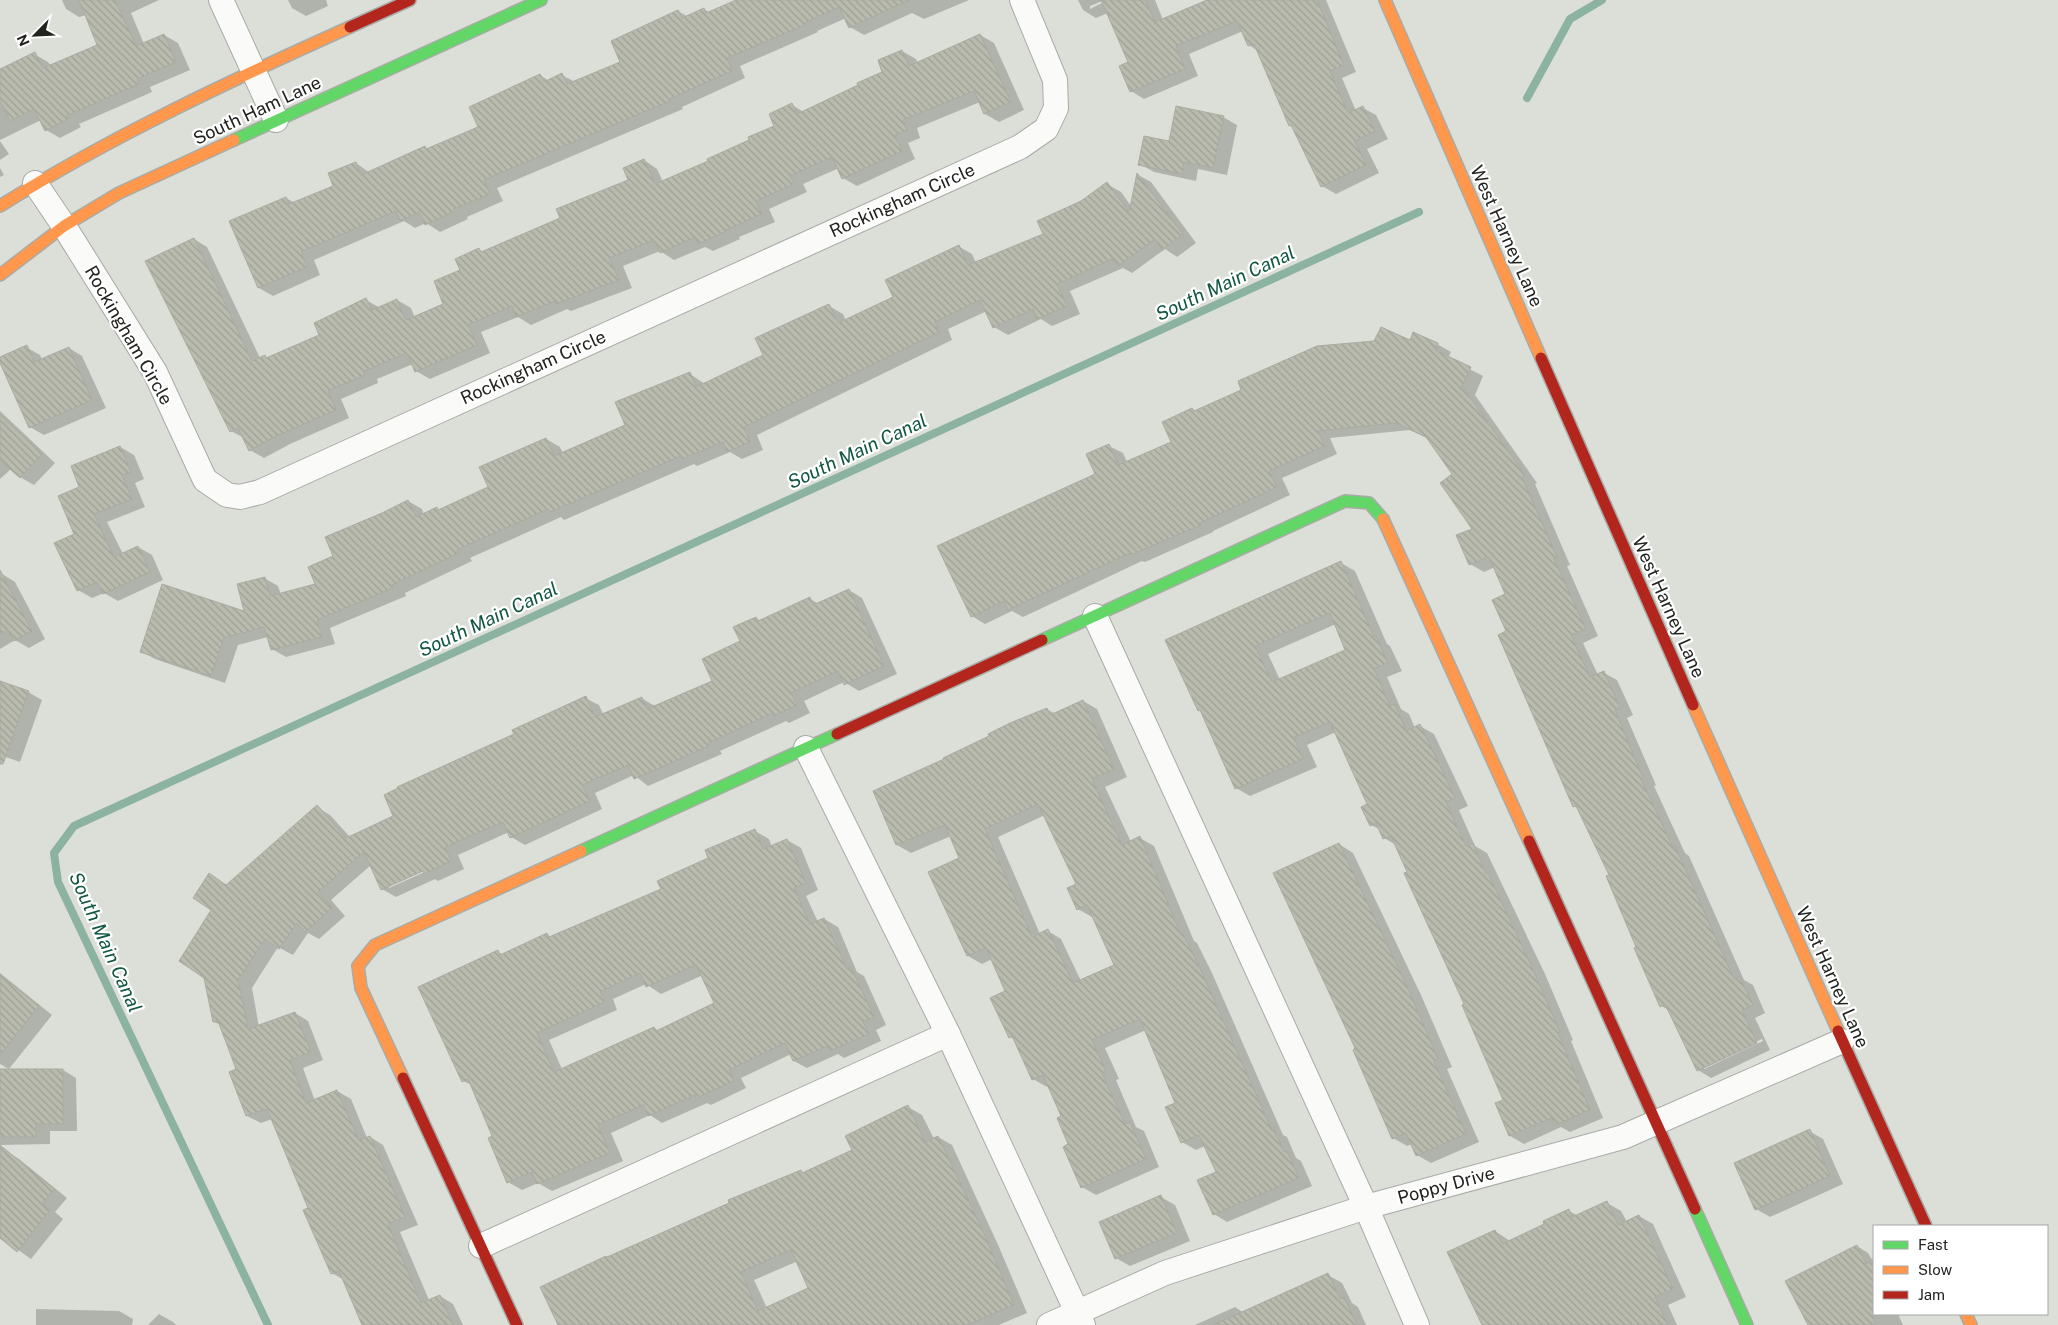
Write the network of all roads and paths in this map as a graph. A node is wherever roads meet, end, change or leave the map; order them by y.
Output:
1 (221, 0) edge
2 (410, 0) edge
3 (541, 0) edge
4 (1022, 0) edge
5 (1384, 0) edge
6 (253, 71) junction
7 (276, 120) junction
8 (35, 183) junction
9 (0, 206) edge
10 (64, 226) junction
11 (0, 275) edge
12 (1095, 616) junction
13 (806, 748) junction
14 (948, 1034) junction
15 (1842, 1041) junction
16 (1655, 1123) junction
17 (1366, 1207) junction
18 (1926, 1225) edge
19 (481, 1246) junction
20 (1080, 1319) edge
21 (517, 1325) edge
22 (1049, 1325) edge
23 (1418, 1325) edge
24 (1747, 1325) edge

1 - 6 street
2 - 6 main road, South Ham Lane
3 - 7 main road, South Ham Lane
4 - 10 street, Rockingham Circle
5 - 15 main road, West Harney Lane
6 - 7 street
6 - 8 main road, South Ham Lane
7 - 10 main road, South Ham Lane
8 - 9 main road, South Ham Lane
8 - 10 street, Rockingham Circle
10 - 11 main road, South Ham Lane
12 - 13 main road
12 - 16 main road
12 - 17 street
13 - 14 street
13 - 19 main road
14 - 19 street
14 - 20 street
15 - 16 street, Poppy Drive
15 - 18 main road, West Harney Lane
16 - 17 street, Poppy Drive
16 - 24 main road
17 - 20 street, Poppy Drive
17 - 23 street
19 - 21 main road
20 - 22 street, Poppy Drive

